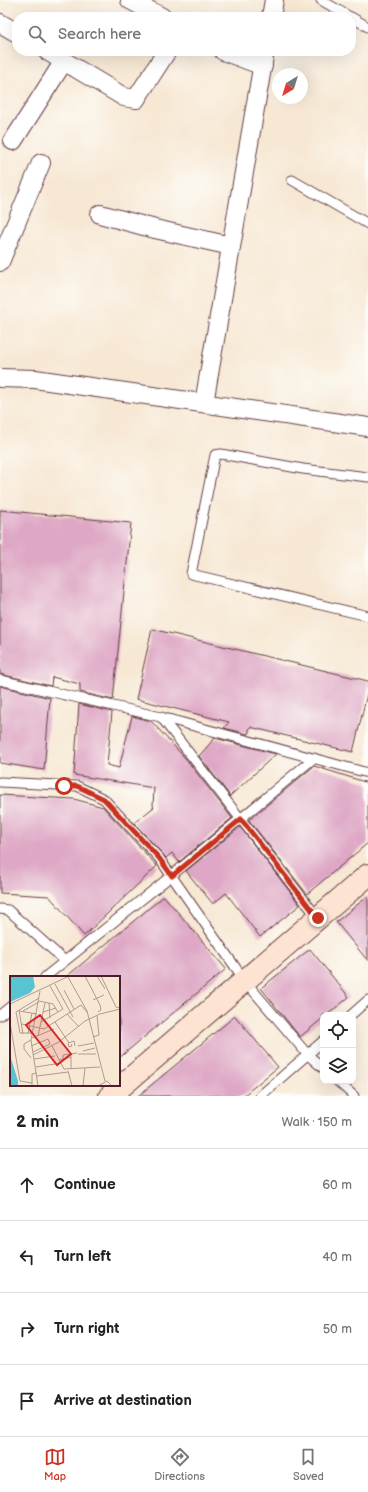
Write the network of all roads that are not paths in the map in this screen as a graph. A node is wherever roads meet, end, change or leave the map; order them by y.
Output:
1 (130, 0) edge
2 (274, 0) edge
3 (320, 0) edge
4 (153, 12) edge
5 (272, 12) edge
6 (342, 12) edge
7 (356, 20) edge
8 (0, 23) edge
9 (368, 27) edge
10 (12, 30) edge
11 (56, 56) edge
12 (164, 56) edge
13 (252, 56) edge
14 (264, 58) edge
15 (64, 61) junction
16 (13, 141) dead end
17 (41, 163) dead end
18 (292, 180) dead end
19 (100, 214) dead end
20 (368, 224) edge
21 (231, 246) junction
22 (0, 262) edge
23 (0, 378) edge
24 (204, 403) junction
25 (368, 427) edge
26 (368, 477) edge
27 (368, 616) edge
28 (0, 680) edge
29 (161, 717) junction
30 (314, 758) junction
31 (368, 773) edge
32 (0, 782) edge
33 (241, 819) junction
34 (368, 875) edge
35 (172, 876) junction
36 (0, 909) edge
37 (318, 918) junction
38 (64, 960) junction
39 (46, 976) edge
40 (245, 981) junction
41 (368, 1000) edge
42 (10, 1007) edge
43 (354, 1012) edge
44 (0, 1015) edge
45 (320, 1044) edge
46 (308, 1055) junction
47 (320, 1065) edge
48 (340, 1084) edge
49 (110, 1096) edge
50 (260, 1096) edge
51 (354, 1096) edge

1 - 4 street
2 - 5 street
3 - 6 lane
7 - 9 lane
8 - 10 street
11 - 15 street
12 - 15 street
13 - 14 street
14 - 21 street
15 - 16 street
17 - 22 street
18 - 20 lane
19 - 21 street
21 - 24 street
23 - 24 street
24 - 25 street
26 - 27 lane
28 - 29 lane
29 - 30 lane
29 - 33 lane
30 - 31 lane
30 - 33 lane
32 - 35 lane
33 - 35 lane
33 - 37 lane
34 - 37 street
35 - 38 lane
35 - 40 lane
36 - 38 lane
37 - 40 street
38 - 39 lane
40 - 46 lane
40 - 49 street
41 - 43 lane
42 - 44 lane
45 - 46 lane
46 - 47 lane
46 - 50 lane
48 - 51 lane

